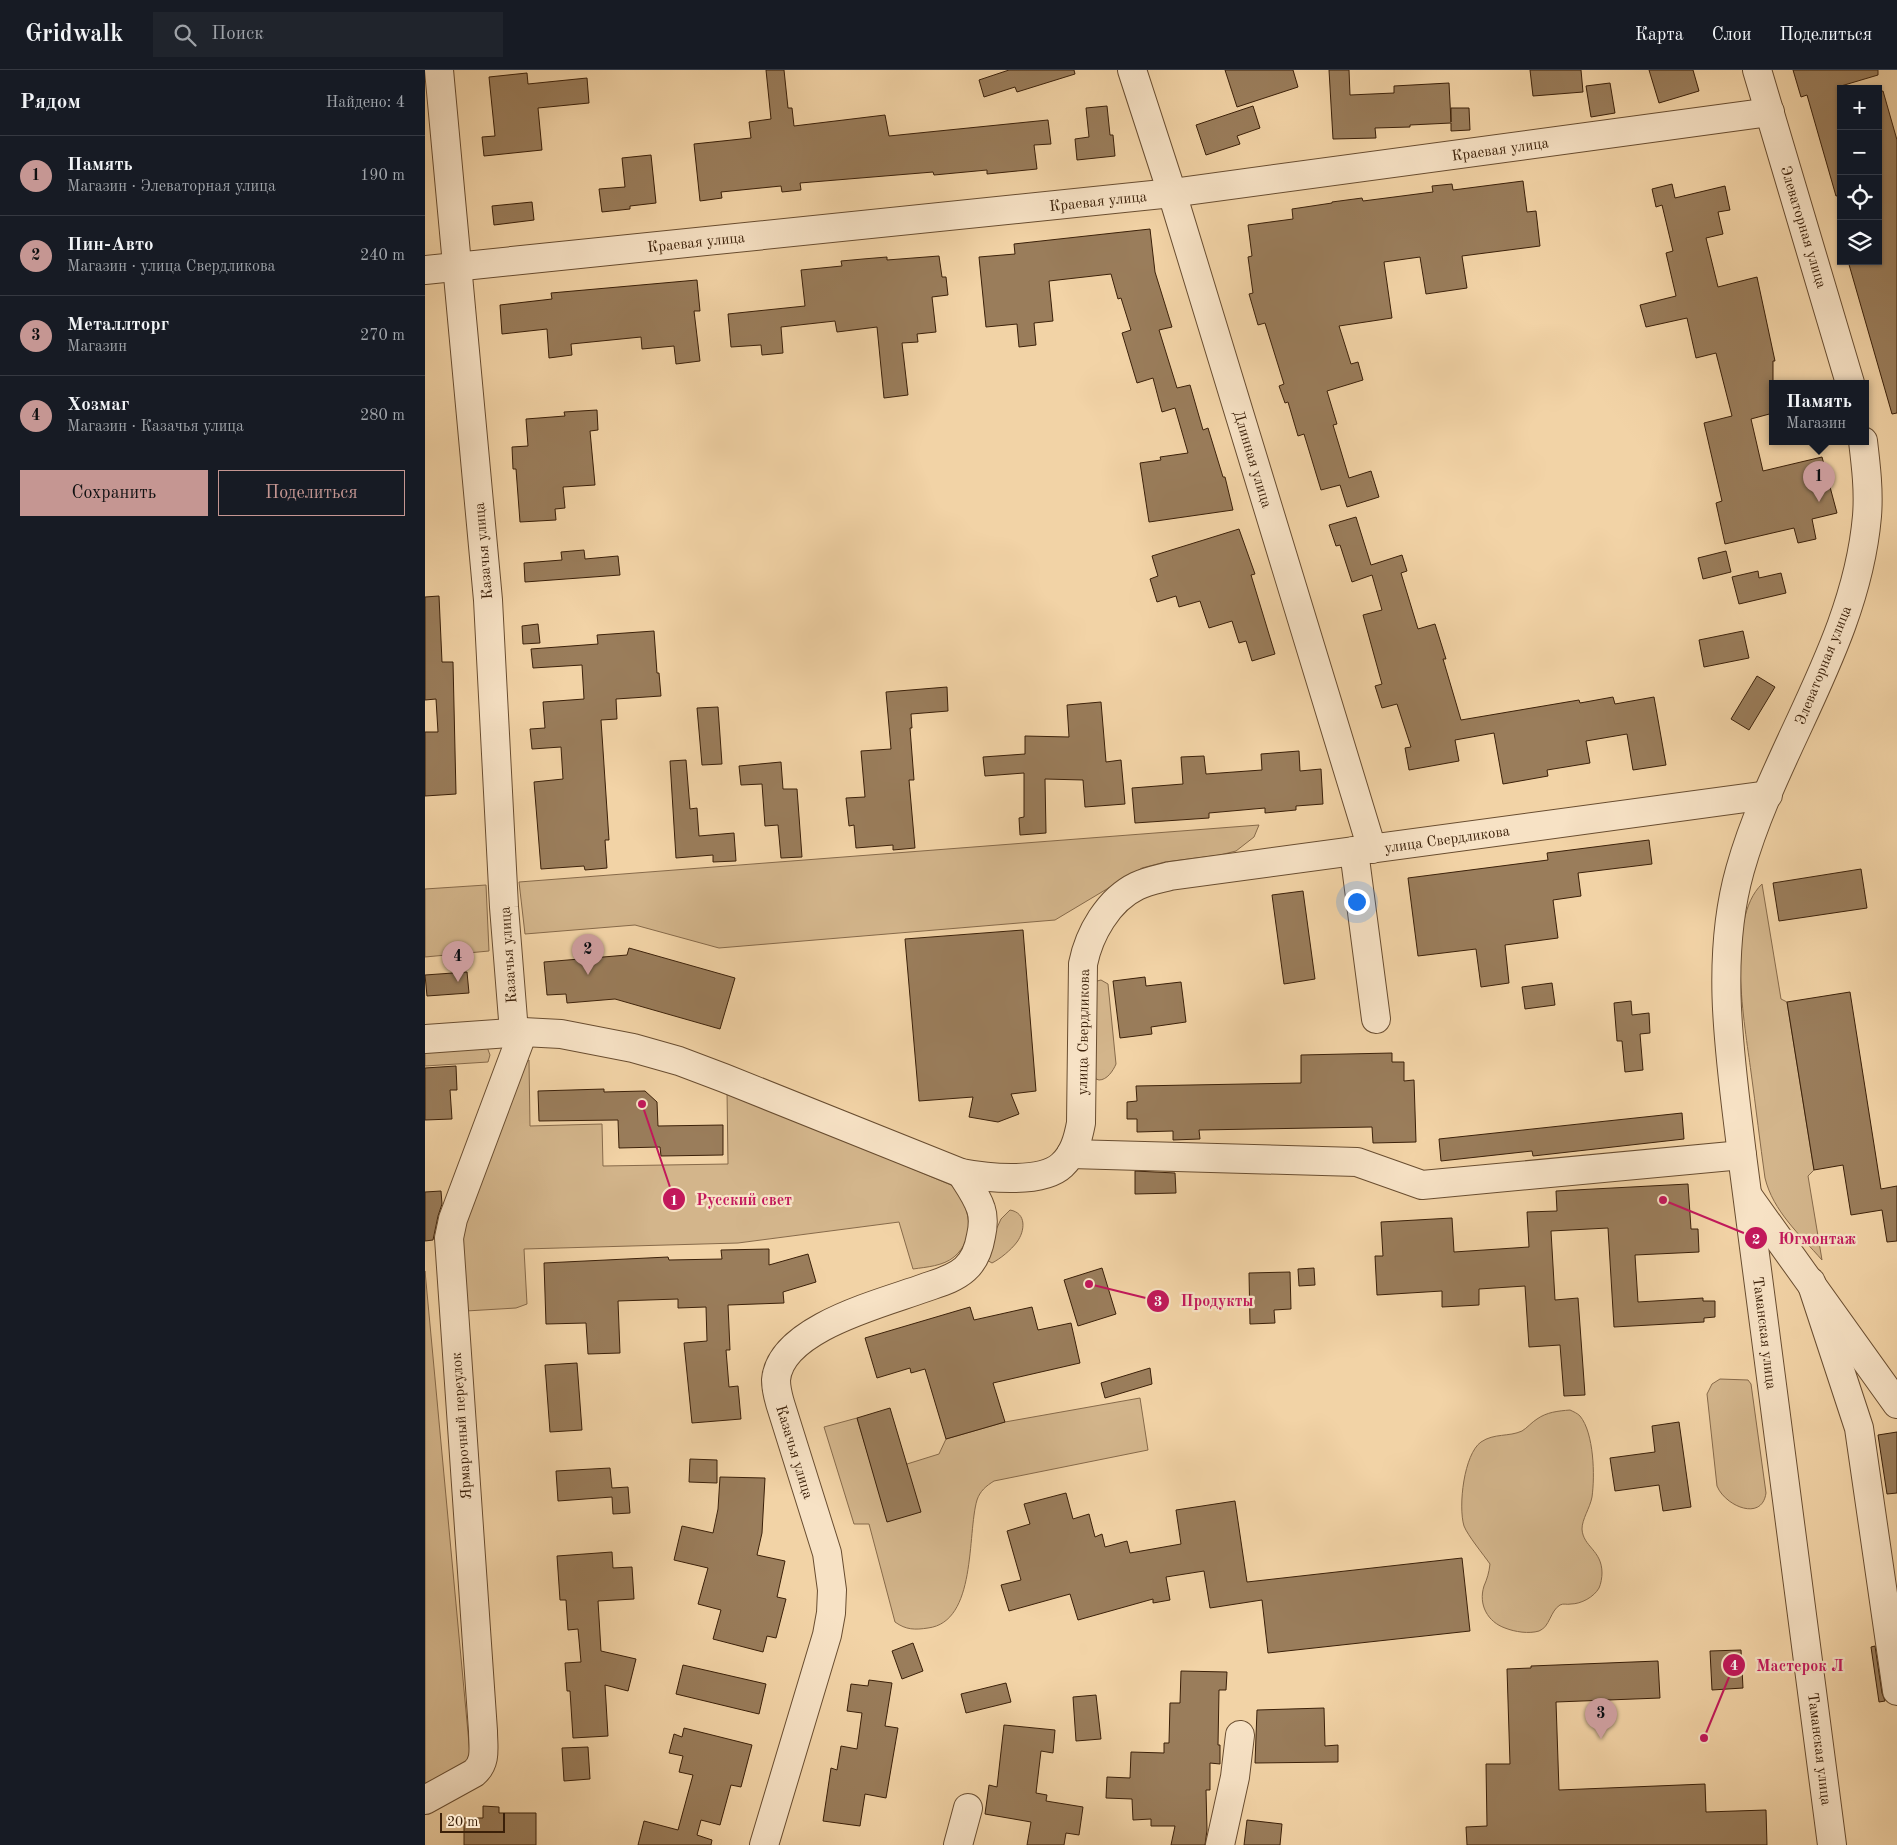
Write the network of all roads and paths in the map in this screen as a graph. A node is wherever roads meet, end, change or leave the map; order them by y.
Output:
1 (439, 70) edge
2 (1132, 70) edge
3 (1757, 70) edge
4 (1769, 112) junction
5 (1172, 193) junction
6 (458, 267) junction
7 (425, 270) edge
8 (1849, 380) edge
9 (1864, 445) edge
10 (1768, 795) junction
11 (1363, 850) junction
12 (1376, 1020) dead end
13 (519, 1032) junction
14 (425, 1039) edge
15 (1071, 1154) junction
16 (1742, 1155) junction
17 (961, 1173) junction
18 (1747, 1194) junction
19 (1811, 1282) junction
20 (1897, 1404) edge
21 (1897, 1691) edge
22 (1240, 1735) dead end
23 (425, 1800) edge
24 (968, 1808) dead end
25 (764, 1845) edge
26 (959, 1845) edge
27 (1219, 1845) edge
28 (1832, 1845) edge

1 - 6 street, Казачья улица
2 - 5 street, Длинная улица
3 - 4 street, Элеваторная улица
4 - 5 street, Краевая улица
4 - 8 street, Элеваторная улица
5 - 6 street, Краевая улица
5 - 11 street, Длинная улица
6 - 7 street, Краевая улица
6 - 13 street, Казачья улица
9 - 10 street, Элеваторная улица
10 - 11 street, улица Свердликова
10 - 16 street, Таманская улица
11 - 12 street, Длинная улица
11 - 15 street, улица Свердликова
13 - 14 street, улица Свердликова
13 - 17 street, улица Свердликова
13 - 23 street, Ярмарочный переулок
15 - 16 street
15 - 17 street, улица Свердликова
16 - 18 street, Таманская улица
17 - 25 street, Казачья улица
18 - 19 street
18 - 28 street, Таманская улица
19 - 20 street
19 - 21 street
22 - 27 street
24 - 26 street

